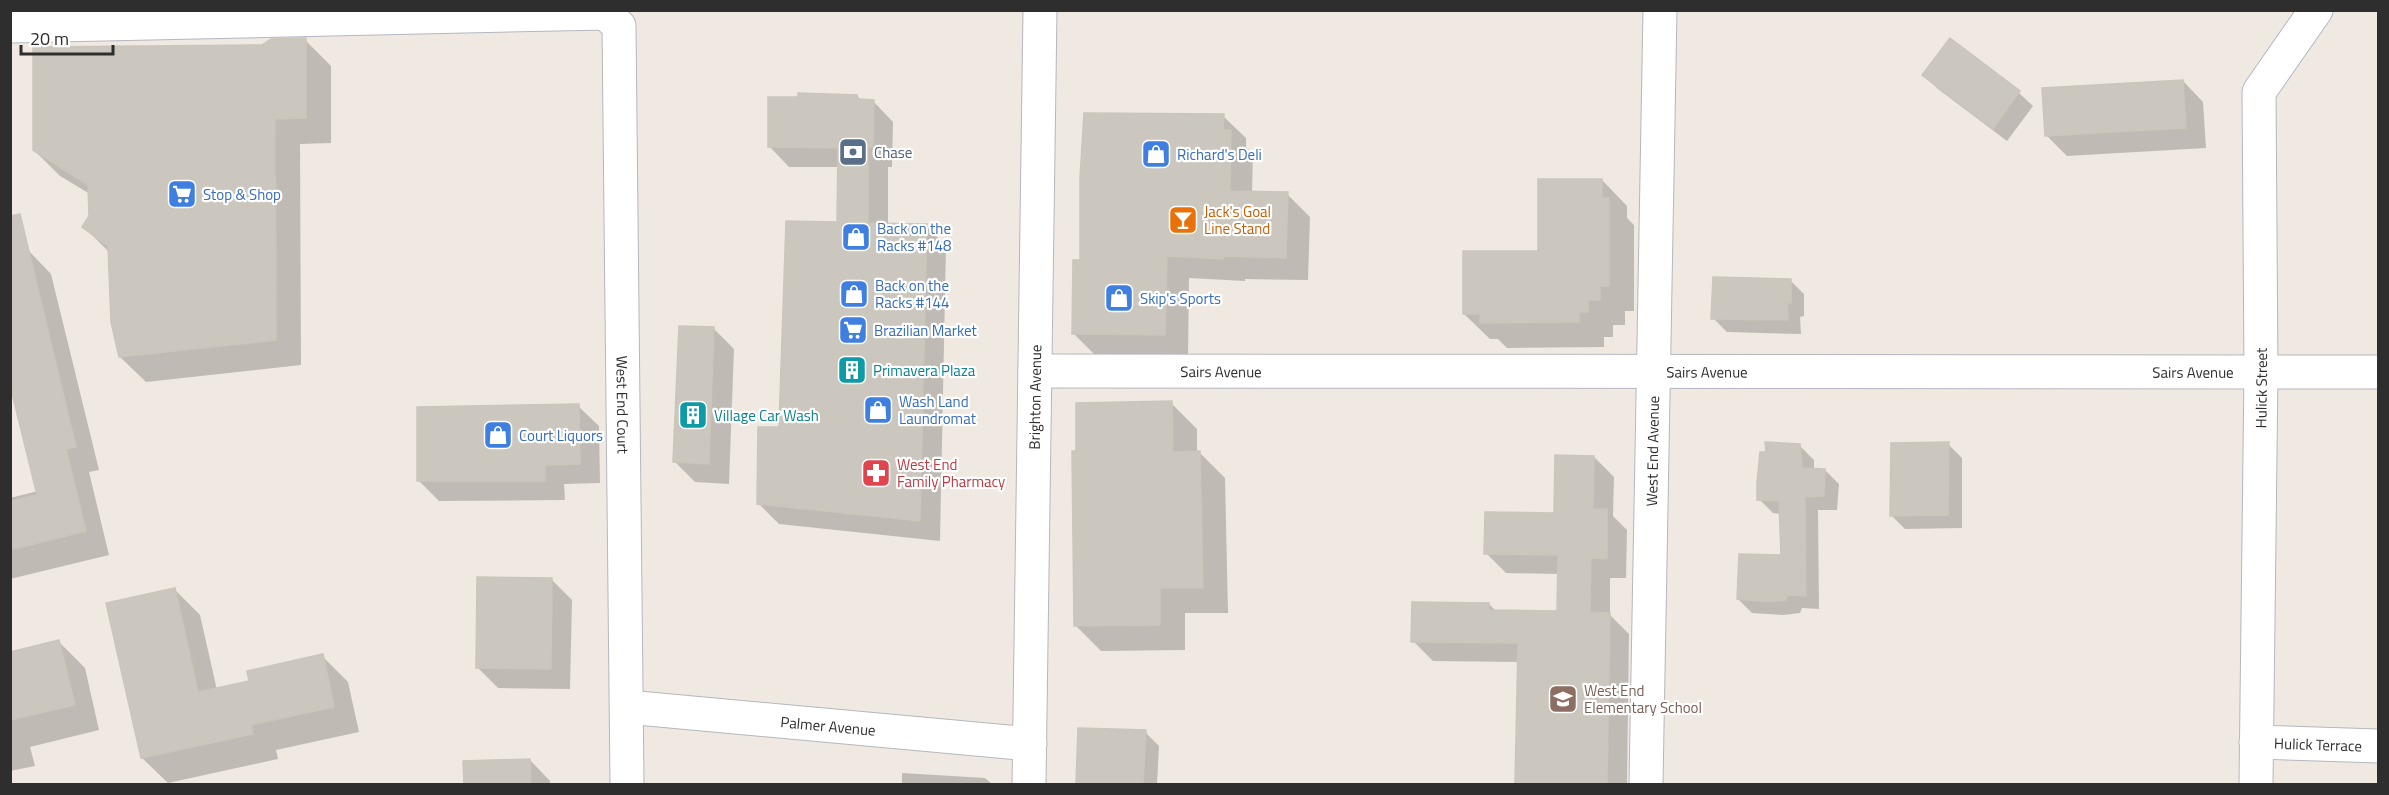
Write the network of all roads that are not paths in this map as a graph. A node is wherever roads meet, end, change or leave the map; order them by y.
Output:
1 (1040, 10) edge
2 (1659, 10) edge
3 (2316, 10) edge
4 (10, 26) edge
5 (1035, 371) junction
6 (1653, 371) junction
7 (2261, 372) junction
8 (2379, 372) edge
9 (627, 707) junction
10 (2256, 742) junction
11 (1030, 744) junction
12 (2379, 746) edge
13 (627, 784) edge
14 (1029, 784) edge
15 (1646, 784) edge
16 (2256, 784) edge

1 - 5 street, Brighton Avenue
2 - 6 street, West End Avenue
3 - 7 street, Hulick Street
4 - 9 street, West End Court
5 - 6 street, Sairs Avenue
5 - 11 street, Brighton Avenue
6 - 7 street, Sairs Avenue
6 - 15 street, West End Avenue
7 - 8 street, Sairs Avenue
7 - 10 street, Hulick Street
9 - 11 street, Palmer Avenue
9 - 13 street, West End Court
10 - 12 street, Hulick Terrace
10 - 16 street, Hulick Street
11 - 14 street, Brighton Avenue

